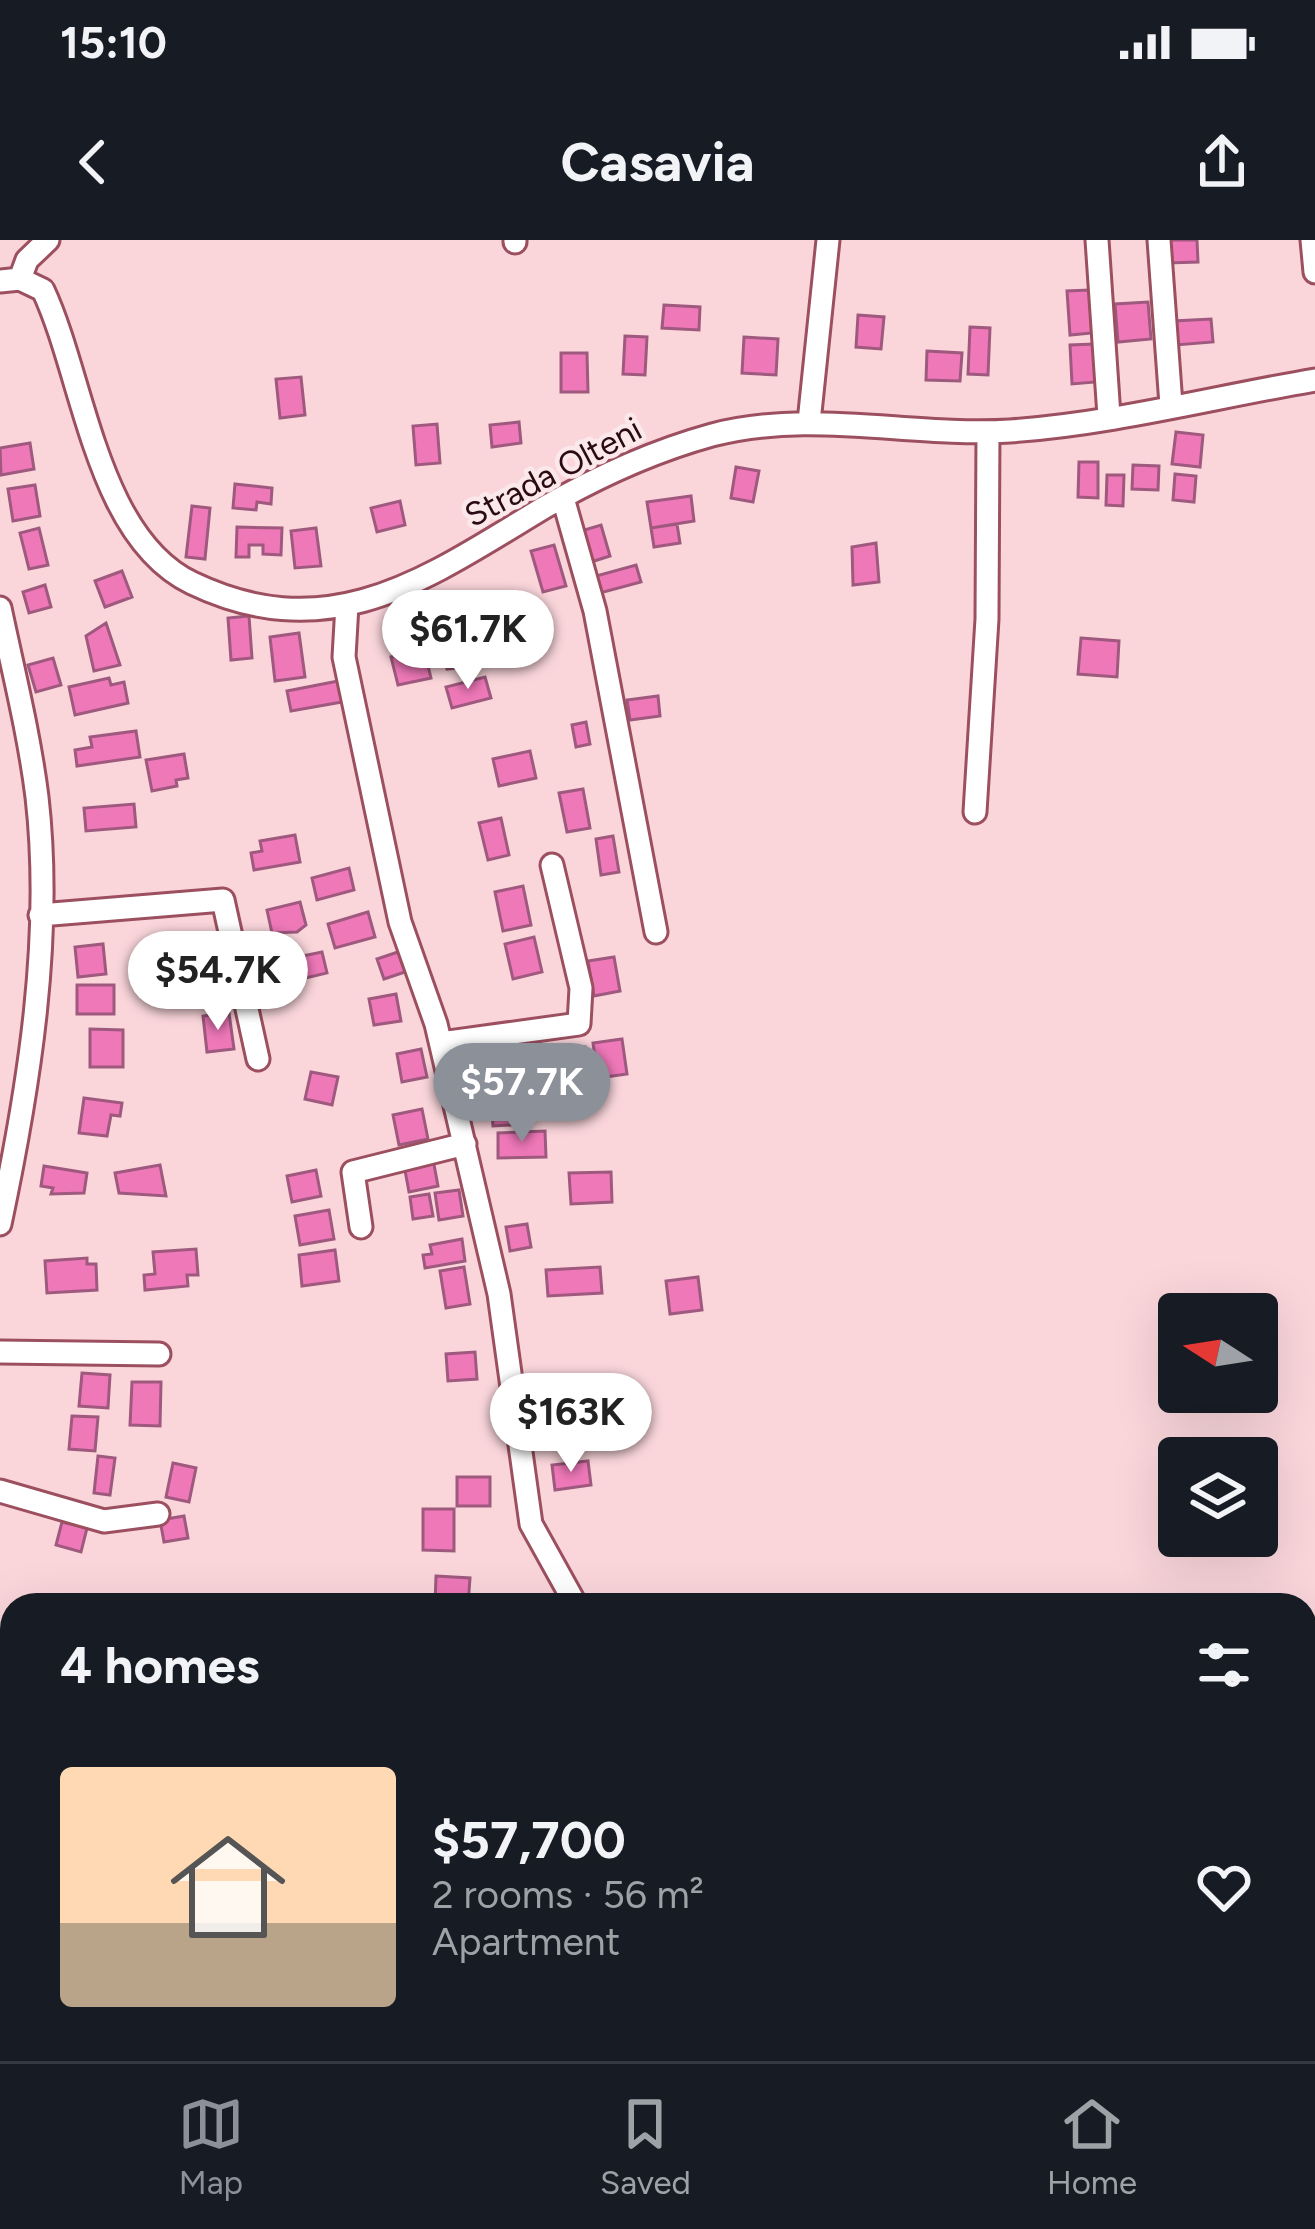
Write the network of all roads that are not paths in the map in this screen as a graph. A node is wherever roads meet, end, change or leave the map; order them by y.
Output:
1 (48, 240) edge
2 (828, 240) edge
3 (1096, 240) edge
4 (1159, 240) edge
5 (1312, 240) edge
6 (1315, 272) edge
7 (10, 280) edge
8 (1315, 380) edge
9 (1171, 405) junction
10 (1109, 416) junction
11 (809, 422) junction
12 (988, 432) junction
13 (563, 498) junction
14 (347, 605) junction
15 (0, 608) edge
16 (975, 812) dead end
17 (552, 866) dead end
18 (40, 915) junction
19 (656, 932) dead end
20 (441, 1043) junction
21 (258, 1060) dead end
22 (464, 1144) junction
23 (0, 1224) edge
24 (361, 1227) dead end
25 (0, 1352) edge
26 (159, 1354) dead end
27 (0, 1491) edge
28 (158, 1514) dead end
29 (569, 1593) edge

1 - 7 street
2 - 11 street
3 - 10 street
4 - 9 street
5 - 6 street
7 - 14 street, Strada Olteni
8 - 9 street, Strada Olteni
9 - 10 street, Strada Olteni
10 - 12 street, Strada Olteni
11 - 12 street, Strada Olteni
11 - 13 street, Strada Olteni
12 - 16 street
13 - 14 street, Strada Olteni
13 - 19 street
14 - 20 street
15 - 18 street
17 - 20 street
18 - 21 street
18 - 23 street
20 - 22 street
22 - 24 street
22 - 29 street
25 - 26 street
27 - 28 street

